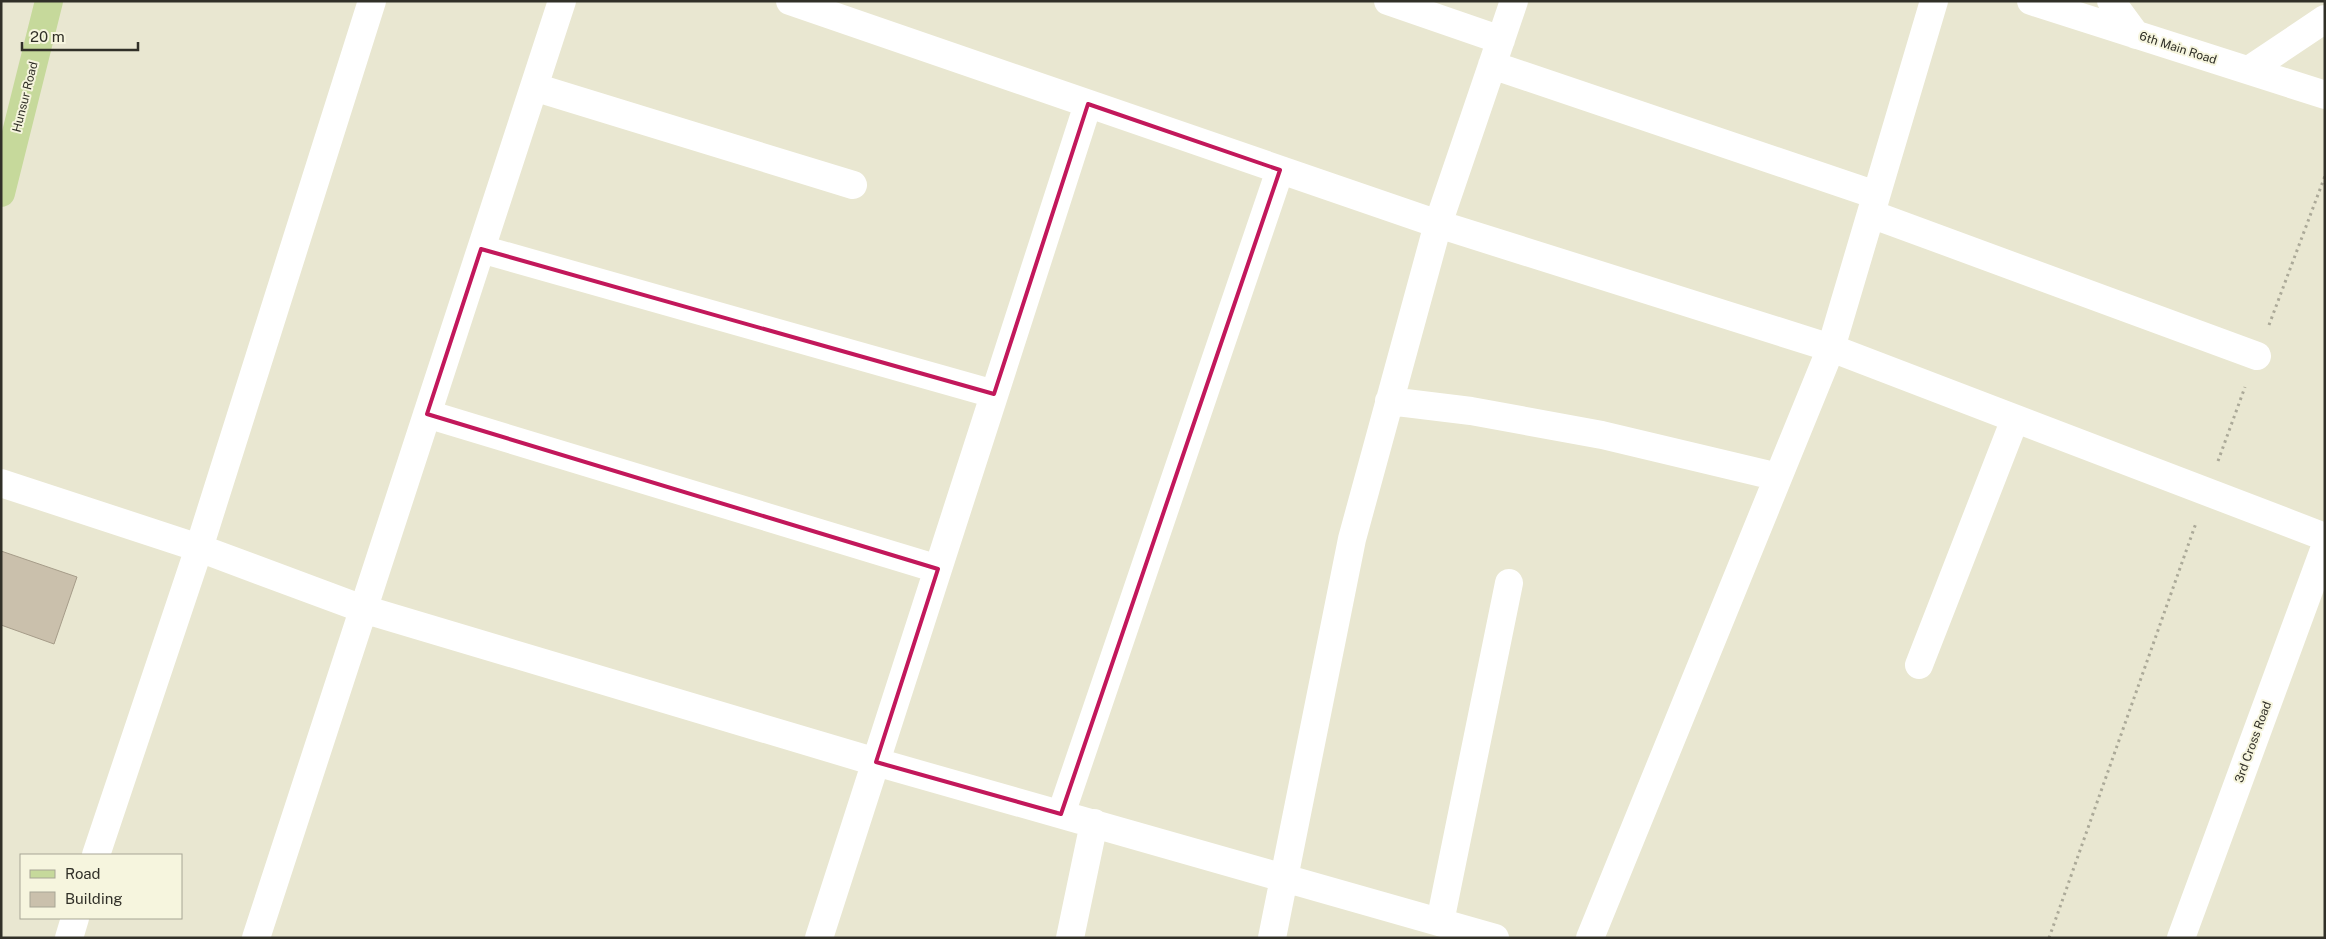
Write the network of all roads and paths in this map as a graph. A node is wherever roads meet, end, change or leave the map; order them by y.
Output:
1 (49, 1) edge
2 (372, 1) edge
3 (562, 1) edge
4 (790, 1) edge
5 (1388, 1) edge
6 (1514, 1) edge
7 (1934, 1) edge
8 (2031, 1) edge
9 (2111, 1) edge
10 (2325, 19) edge
11 (2136, 35) junction
12 (1501, 40) junction
13 (1492, 65) junction
14 (2249, 70) junction
15 (534, 87) junction
16 (2325, 95) edge
17 (1088, 104) junction
18 (1280, 170) junction
19 (2325, 176) edge
20 (853, 185) dead end
21 (1, 193) edge
22 (1874, 204) junction
23 (1438, 224) junction
24 (481, 249) junction
25 (1831, 348) junction
26 (2257, 356) junction
27 (994, 394) junction
28 (1389, 401) junction
29 (427, 414) junction
30 (2015, 419) junction
31 (1778, 476) junction
32 (1, 483) edge
33 (2207, 492) junction
34 (2325, 537) edge
35 (2325, 547) edge
36 (199, 548) junction
37 (938, 569) junction
38 (1508, 583) dead end
39 (363, 610) junction
40 (1919, 665) dead end
41 (876, 762) junction
42 (1061, 814) junction
43 (1094, 823) junction
44 (96, 854) edge
45 (1285, 878) junction
46 (75, 919) edge
47 (1440, 922) junction
48 (69, 938) edge
49 (256, 938) edge
50 (819, 938) edge
51 (1070, 938) edge
52 (1272, 938) edge
53 (1495, 938) edge
54 (1590, 938) edge
55 (2049, 938) edge
56 (2181, 938) edge

1 - 21 main road, Hunsur Road
2 - 36 street
3 - 15 street
4 - 17 street
5 - 12 street
6 - 12 street
7 - 22 street
8 - 11 street, 6th Main Road
9 - 11 street
10 - 14 street
11 - 14 street, 6th Main Road
12 - 13 street
13 - 22 street
13 - 23 street
14 - 16 street, 6th Main Road
15 - 20 street
15 - 24 street
17 - 18 street
17 - 27 street
18 - 23 street
18 - 42 street
19 - 26 path
22 - 25 street
22 - 26 street
23 - 25 street
23 - 28 street
24 - 27 street
24 - 29 street
25 - 30 street
25 - 31 street
26 - 33 path
27 - 37 street
28 - 31 street
28 - 45 street
29 - 37 street
29 - 39 street
30 - 33 street
30 - 40 street
31 - 54 street
32 - 36 street
33 - 34 street
33 - 55 path
35 - 56 street, 3rd Cross Road
36 - 39 street
36 - 44 street
37 - 41 street
38 - 47 street
39 - 41 street
39 - 49 street
41 - 42 street
41 - 50 street
42 - 43 street
43 - 45 street
43 - 51 street
45 - 47 street
45 - 52 street
46 - 48 street
47 - 53 street

